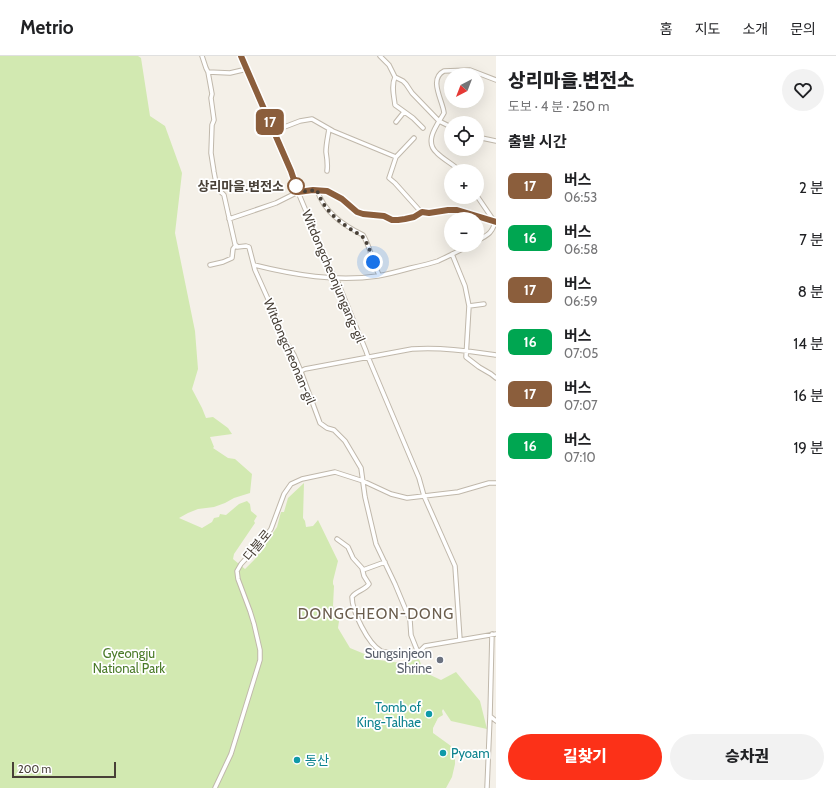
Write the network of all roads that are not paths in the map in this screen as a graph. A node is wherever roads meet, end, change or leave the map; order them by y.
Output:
1 (202, 56) edge
2 (241, 56) edge
3 (380, 56) edge
4 (247, 69) junction
5 (208, 72) junction
6 (395, 78) junction
7 (496, 80) edge
8 (404, 112) junction
9 (439, 121) junction
10 (396, 122) dead end
11 (444, 124) edge
12 (423, 128) dead end
13 (329, 129) junction
14 (274, 131) junction
15 (414, 138) dead end
16 (484, 138) edge
17 (496, 141) edge
18 (396, 158) junction
19 (453, 164) edge
20 (327, 171) dead end
21 (317, 190) junction
22 (298, 192) junction
23 (483, 204) edge
24 (422, 212) junction
25 (229, 219) junction
26 (495, 222) edge
27 (484, 237) edge
28 (236, 245) junction
29 (456, 252) edge
30 (452, 254) junction
31 (210, 265) dead end
32 (254, 265) junction
33 (379, 276) junction
34 (336, 278) junction
35 (484, 304) dead end
36 (469, 306) junction
37 (466, 350) junction
38 (496, 355) edge
39 (368, 357) junction
40 (301, 371) junction
41 (496, 378) edge
42 (363, 481) junction
43 (496, 483) edge
44 (424, 496) junction
45 (337, 539) dead end
46 (385, 562) junction
47 (363, 570) junction
48 (494, 634) edge
49 (460, 640) junction
50 (417, 650) junction
51 (490, 716) junction
52 (496, 721) edge
53 (215, 788) edge
54 (486, 788) edge

1 - 5 street
2 - 4 street, Witdongcheonjungang-gil
3 - 6 street
4 - 5 street
4 - 14 street, Witdongcheonjungang-gil
5 - 25 street
6 - 8 street
6 - 9 street
7 - 9 street
8 - 10 street
8 - 12 street
9 - 11 street
9 - 19 street
13 - 14 street
13 - 18 street
13 - 20 street
14 - 22 street, Witdongcheonjungang-gil
15 - 18 street
16 - 17 street
18 - 24 street
21 - 22 street
21 - 24 street
21 - 33 street
22 - 25 street
22 - 34 street, Witdongcheonjungang-gil
23 - 26 street
24 - 26 street
25 - 28 street
26 - 27 street
28 - 31 street
28 - 32 street, Witdongcheonan-gil
29 - 30 street
30 - 33 street
30 - 36 street
32 - 34 street
32 - 40 street, Witdongcheonan-gil
33 - 34 street
34 - 39 street, Witdongcheonjungang-gil
35 - 36 street
36 - 37 street
37 - 38 street
37 - 39 street
37 - 41 street
39 - 40 street
39 - 44 street, Witdongcheonjungang-gil
40 - 42 street, Witdongcheonan-gil
42 - 44 street, 다불로
42 - 46 street, Witdongcheonan-gil
42 - 53 street, 다불로
43 - 44 street, 다불로
44 - 49 street, Witdongcheonjungang-gil
45 - 47 street
46 - 47 street
46 - 50 street, Witdongcheonan-gil
47 - 50 street
48 - 49 street
48 - 51 street
49 - 50 street
51 - 52 street
51 - 54 street

